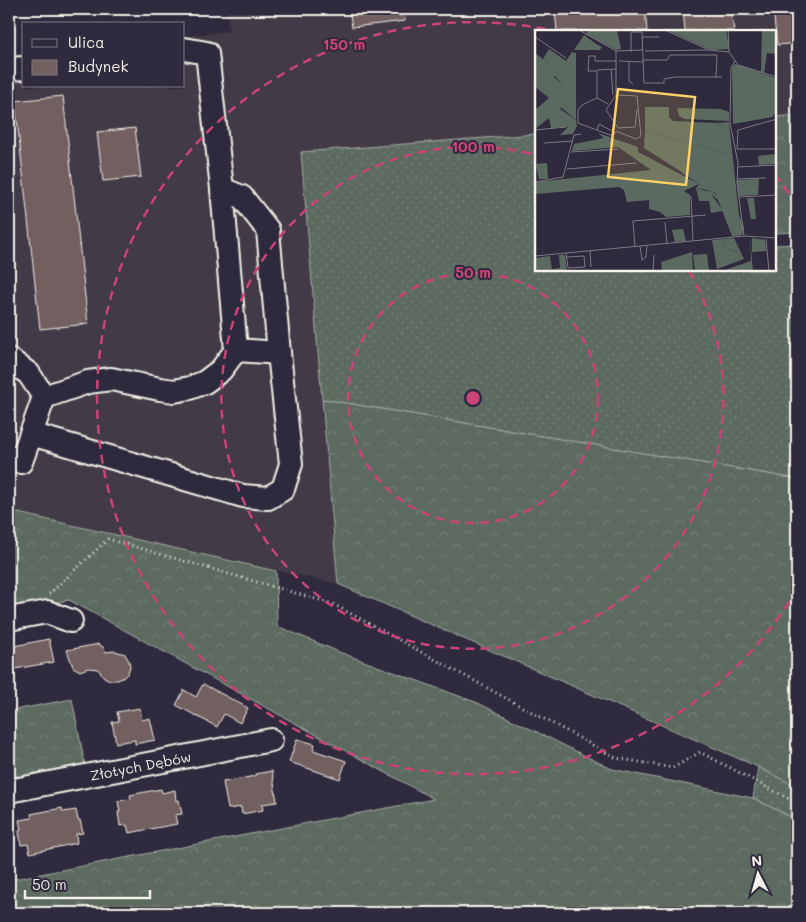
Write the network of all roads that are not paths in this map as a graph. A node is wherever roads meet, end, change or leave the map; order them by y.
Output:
1 (185, 49) edge
2 (22, 68) edge
3 (9, 69) edge
4 (222, 189) junction
5 (236, 350) junction
6 (279, 353) junction
7 (9, 359) edge
8 (44, 397) junction
9 (31, 434) junction
10 (13, 465) edge
11 (16, 617) edge
12 (71, 621) dead end
13 (271, 740) dead end
14 (9, 791) edge

1 - 4 street
2 - 3 street
4 - 5 street
4 - 6 street
5 - 6 street
5 - 8 street
6 - 9 street
7 - 8 street
8 - 9 street
9 - 10 street
11 - 12 street
13 - 14 street, Złotych Dębów

